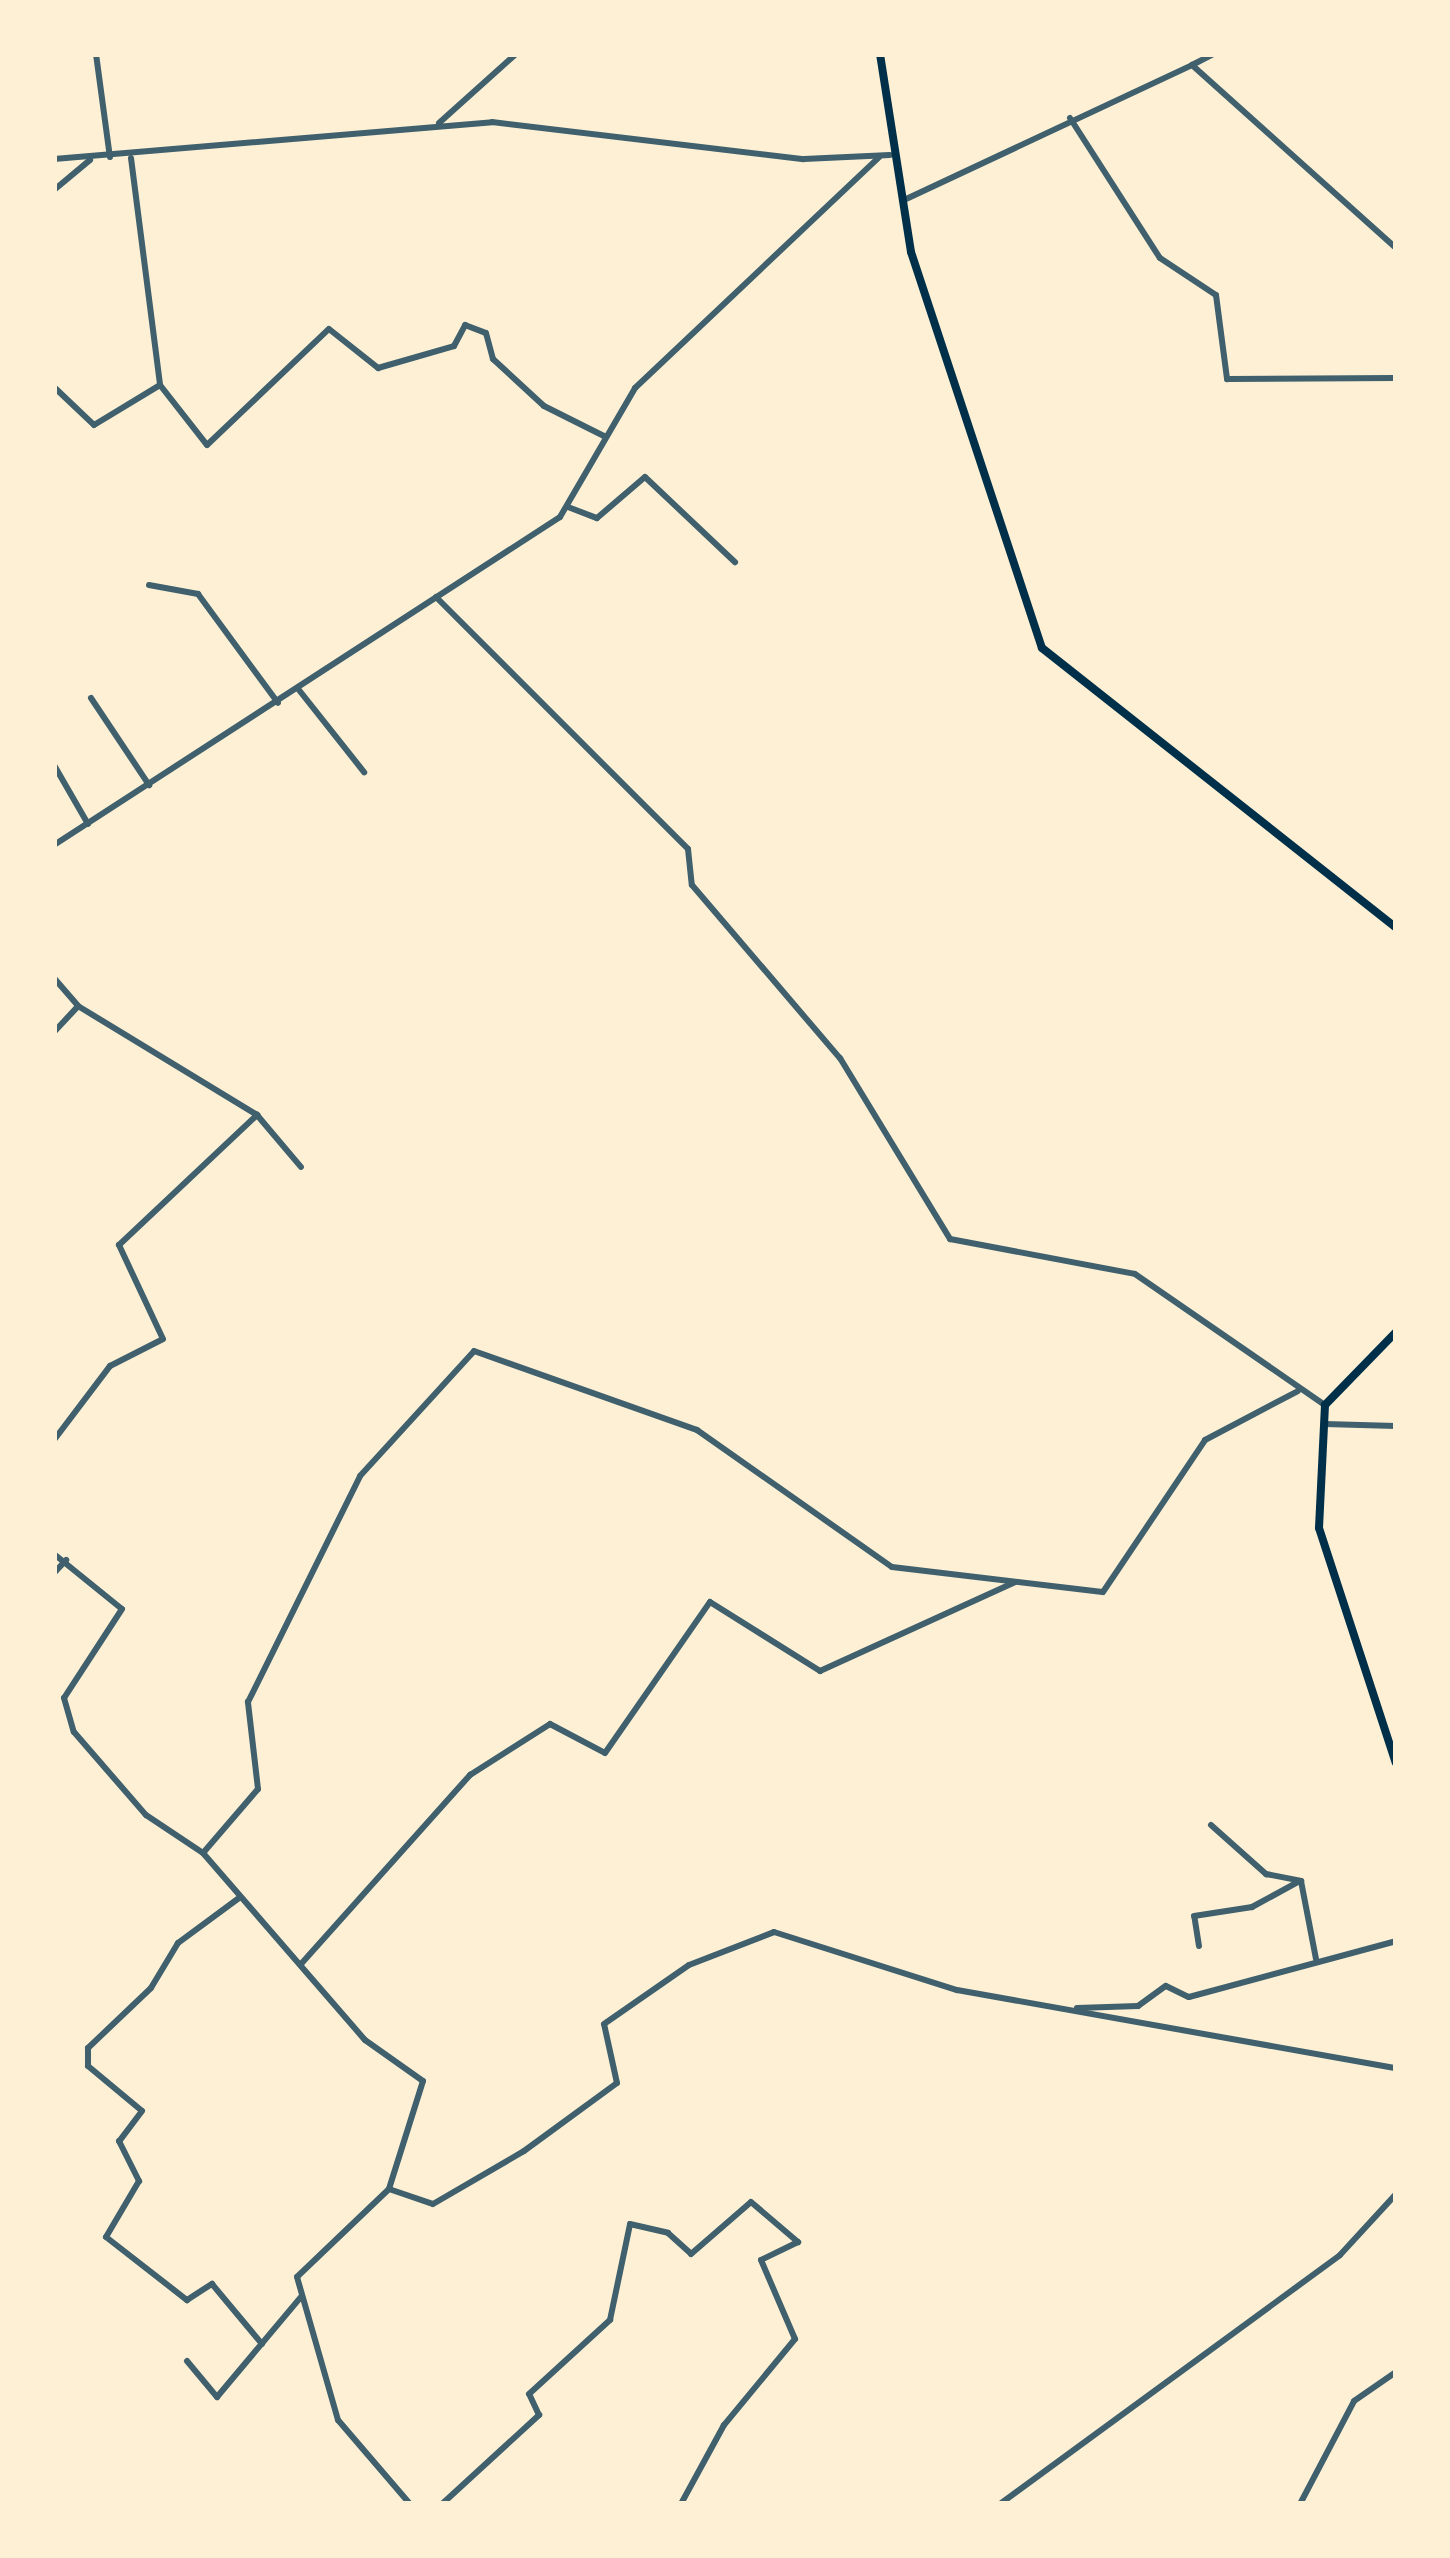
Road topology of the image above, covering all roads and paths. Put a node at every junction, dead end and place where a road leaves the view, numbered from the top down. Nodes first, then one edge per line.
1 (96, 54) edge
2 (516, 54) edge
3 (880, 54) edge
4 (1214, 54) edge
5 (1192, 64) junction
6 (1070, 118) junction
7 (436, 126) junction
8 (890, 155) junction
9 (110, 157) junction
10 (131, 157) junction
11 (879, 157) junction
12 (93, 158) junction
13 (54, 159) edge
14 (54, 190) edge
15 (901, 202) junction
16 (1396, 248) edge
17 (1396, 378) edge
18 (160, 385) junction
19 (54, 387) edge
20 (604, 436) junction
21 (568, 507) junction
22 (735, 562) dead end
23 (149, 585) dead end
24 (436, 597) junction
25 (299, 690) junction
26 (91, 698) dead end
27 (278, 703) junction
28 (54, 765) edge
29 (364, 772) dead end
30 (149, 785) junction
31 (88, 824) junction
32 (54, 845) edge
33 (1396, 928) edge
34 (54, 979) edge
35 (78, 1006) junction
36 (54, 1032) edge
37 (257, 1115) junction
38 (301, 1167) dead end
39 (1396, 1332) edge
40 (1298, 1391) junction
41 (1324, 1405) junction
42 (1321, 1424) junction
43 (1396, 1426) edge
44 (54, 1440) edge
45 (54, 1555) edge
46 (66, 1560) junction
47 (54, 1573) edge
48 (1016, 1581) junction
49 (1396, 1763) edge
50 (1211, 1825) dead end
51 (203, 1852) junction
52 (1301, 1881) junction
53 (239, 1898) junction
54 (1396, 1941) edge
55 (1199, 1946) dead end
56 (1316, 1959) junction
57 (301, 1964) junction
58 (1075, 2010) junction
59 (1396, 2068) edge
60 (388, 2189) junction
61 (1396, 2194) edge
62 (301, 2297) junction
63 (262, 2344) junction
64 (187, 2361) dead end
65 (1396, 2372) edge
66 (410, 2504) edge
67 (442, 2504) edge
68 (681, 2504) edge
69 (1000, 2504) edge
70 (1300, 2504) edge

1 - 9 street
2 - 7 street
3 - 8 main road
4 - 5 street
5 - 6 street
5 - 16 street
6 - 15 street
6 - 17 street
7 - 10 street
7 - 11 street
8 - 11 street
8 - 15 main road
9 - 10 street
9 - 12 street
10 - 18 street
11 - 20 street
12 - 13 street
12 - 14 street
15 - 33 main road
18 - 19 street
18 - 20 street
20 - 21 street
21 - 22 street
21 - 24 street
23 - 27 street
24 - 25 street
24 - 40 street
25 - 27 street
25 - 29 street
26 - 30 street
27 - 30 street
28 - 31 street
30 - 31 street
31 - 32 street
34 - 35 street
35 - 36 street
35 - 37 street
37 - 38 street
37 - 44 street
39 - 41 main road
40 - 41 street
40 - 48 street
41 - 42 main road
42 - 43 street
42 - 49 main road
45 - 46 street
46 - 47 street
46 - 51 street
48 - 51 street
48 - 57 street
50 - 52 street
51 - 53 street
52 - 55 street
52 - 56 street
53 - 57 street
53 - 63 street
54 - 56 street
56 - 58 street
57 - 60 street
58 - 59 street
58 - 60 street
60 - 62 street
61 - 69 street
62 - 63 street
62 - 66 street
63 - 64 street
65 - 70 street
67 - 68 street

